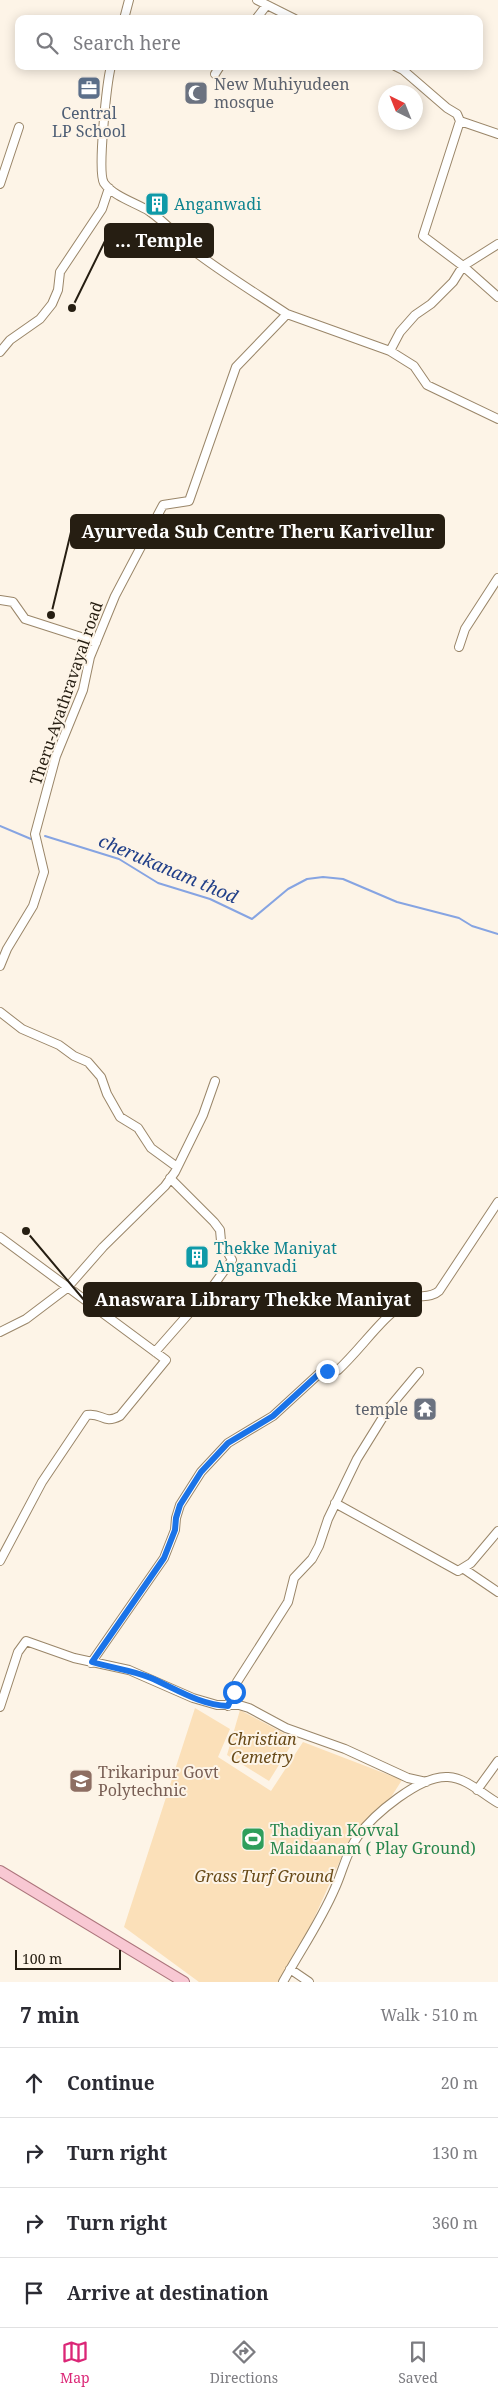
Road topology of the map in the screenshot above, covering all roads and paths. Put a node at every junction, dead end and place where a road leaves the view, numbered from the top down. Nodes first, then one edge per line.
1 (129, 0) edge
2 (258, 0) edge
3 (266, 6) junction
4 (125, 15) edge
5 (259, 15) edge
6 (286, 15) edge
7 (110, 70) edge
8 (218, 70) edge
9 (404, 70) edge
10 (215, 74) dead end
11 (460, 121) junction
12 (19, 127) dead end
13 (498, 134) edge
14 (0, 184) edge
15 (109, 188) junction
16 (498, 244) edge
17 (463, 266) junction
18 (498, 297) edge
19 (287, 314) junction
20 (390, 351) junction
21 (0, 352) edge
22 (498, 419) edge
23 (498, 578) edge
24 (0, 600) edge
25 (96, 644) junction
26 (459, 647) dead end
27 (0, 966) edge
28 (0, 1012) edge
29 (216, 1081) dead end
30 (178, 1166) junction
31 (170, 1178) junction
32 (498, 1202) edge
33 (0, 1237) edge
34 (67, 1288) junction
35 (0, 1332) edge
36 (155, 1352) junction
37 (419, 1372) dead end
38 (335, 1503) junction
39 (498, 1531) edge
40 (0, 1561) edge
41 (464, 1569) junction
42 (498, 1592) edge
43 (92, 1662) junction
44 (228, 1706) junction
45 (0, 1707) edge
46 (498, 1760) edge
47 (426, 1782) junction
48 (477, 1790) junction
49 (498, 1803) edge
50 (0, 1871) edge
51 (290, 1969) junction
52 (184, 1982) edge
53 (283, 1982) edge
54 (309, 1982) edge

1 - 4 street
2 - 3 street
3 - 5 street
3 - 6 street
7 - 15 street
8 - 10 street
9 - 11 street
11 - 13 street
11 - 17 street
12 - 14 street
15 - 19 street
15 - 21 street
16 - 17 street
17 - 18 street
17 - 20 street
19 - 20 street
19 - 25 street, Theru-Ayathravayal road
20 - 22 street
23 - 26 street
24 - 25 street
25 - 27 street, Theru-Ayathravayal road
28 - 30 street
29 - 30 street
30 - 31 street
31 - 34 street
31 - 36 street
32 - 43 street
33 - 34 street
34 - 35 street
34 - 36 street
36 - 40 street
37 - 38 street
38 - 41 street
38 - 44 street
39 - 41 street
41 - 42 street
43 - 44 street
43 - 45 street
44 - 47 street
46 - 48 street
47 - 48 street
47 - 51 street
48 - 49 street
50 - 52 main road
51 - 53 street
51 - 54 street

